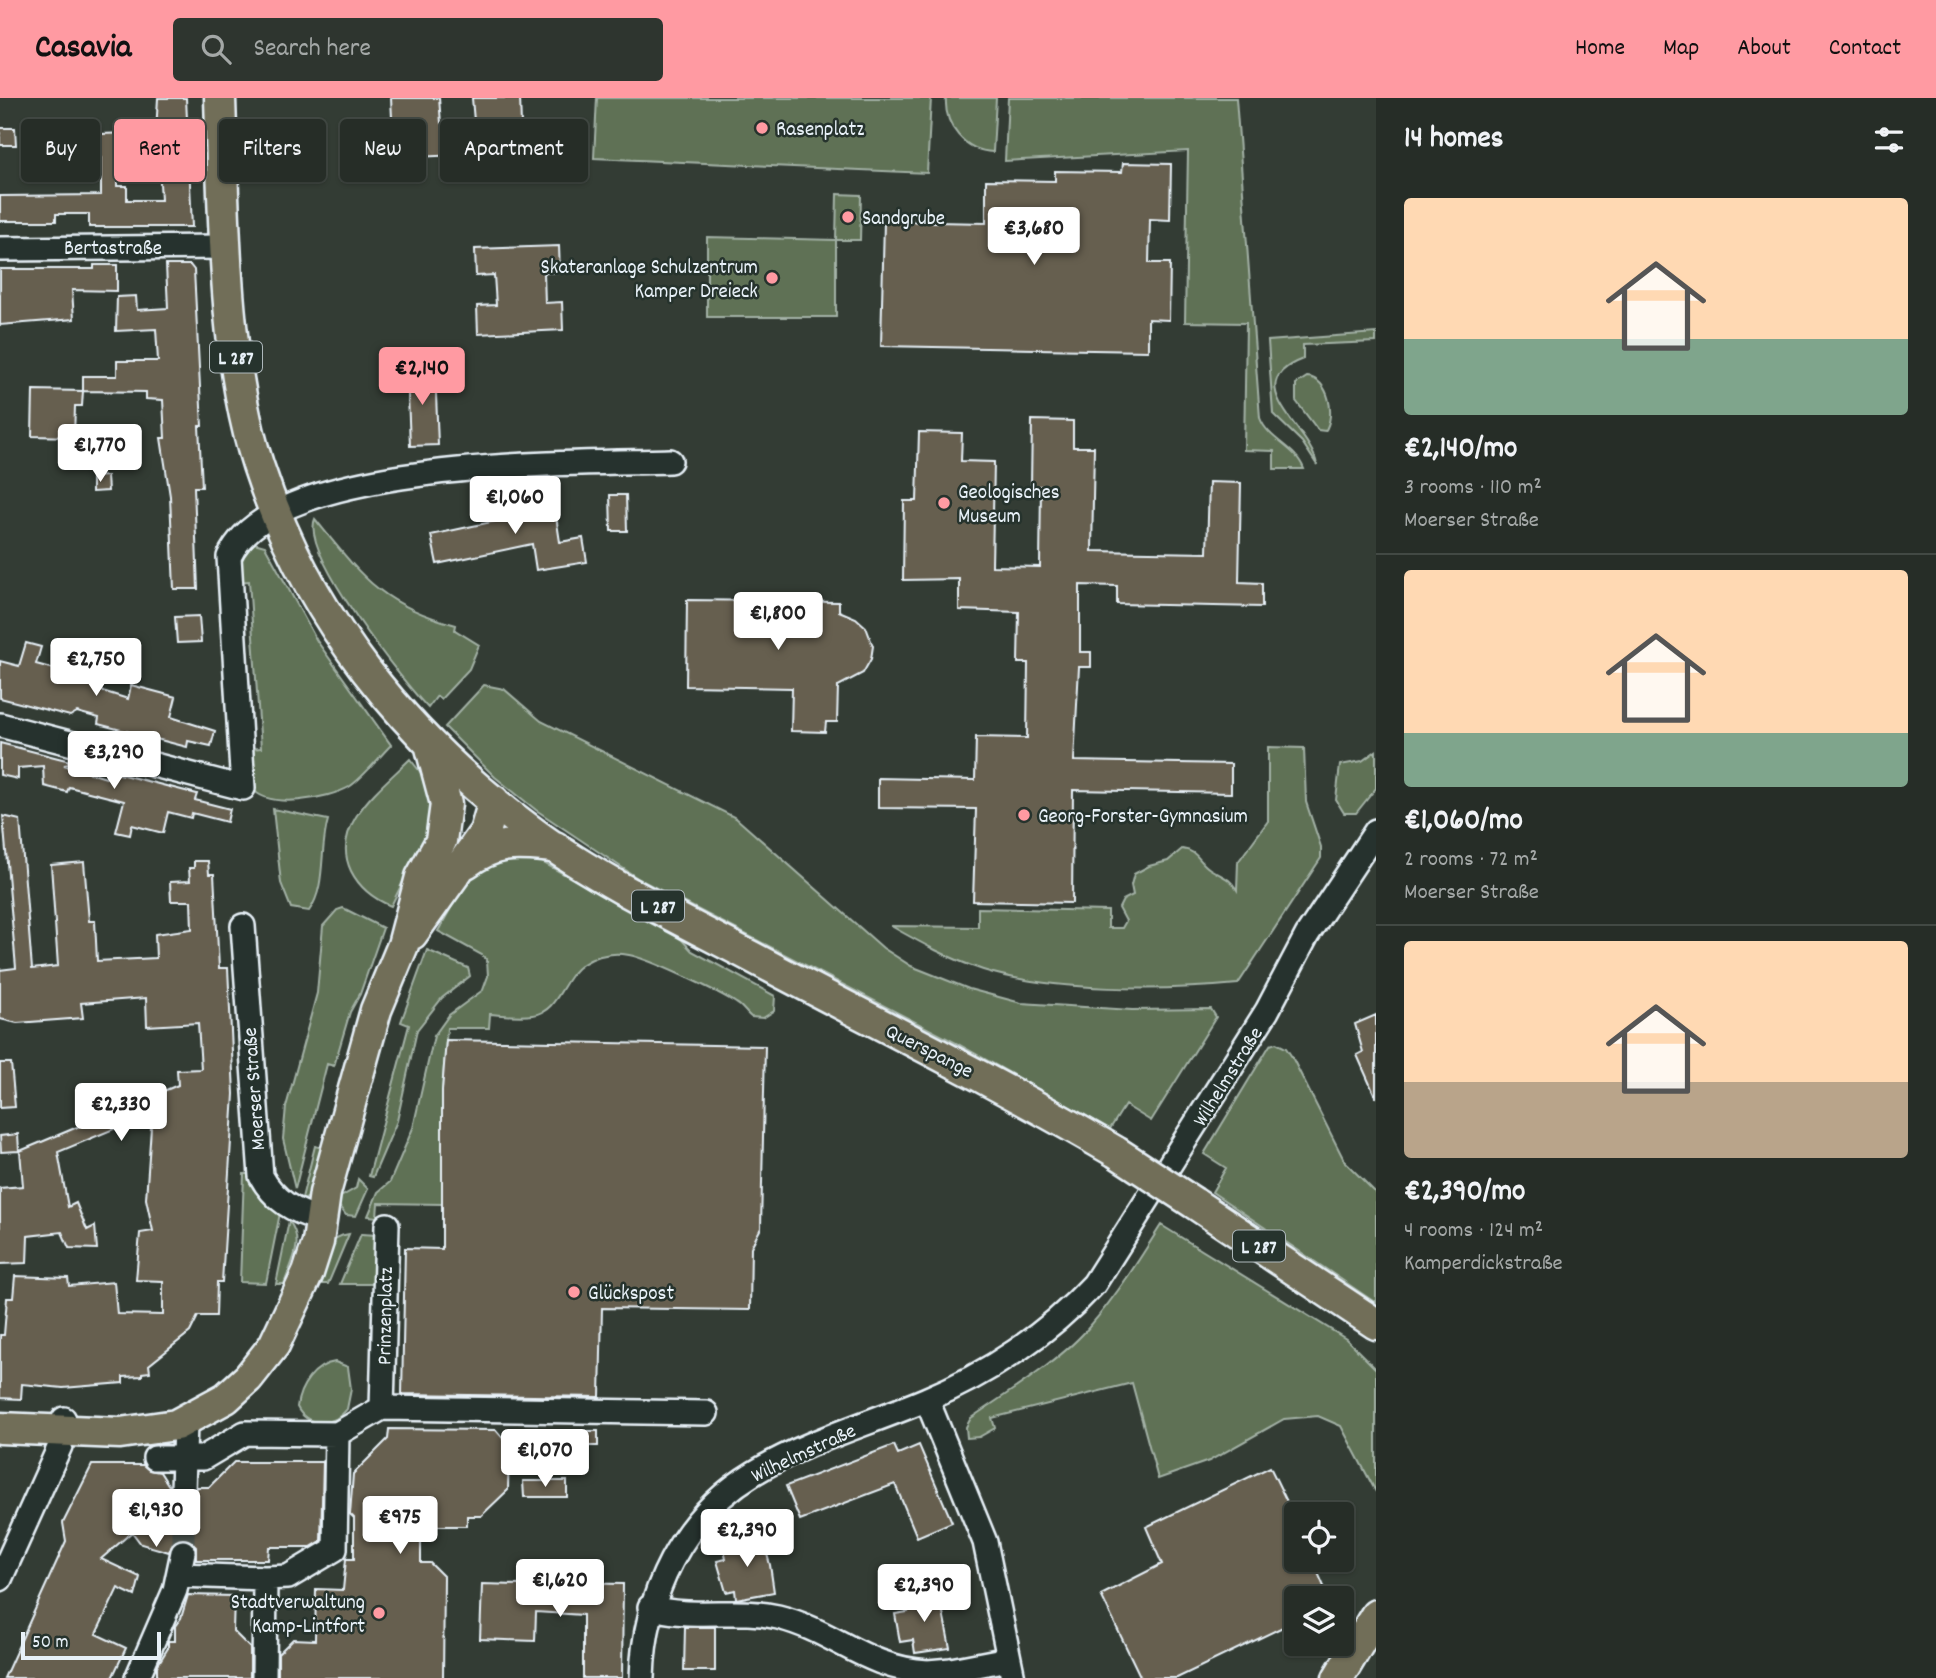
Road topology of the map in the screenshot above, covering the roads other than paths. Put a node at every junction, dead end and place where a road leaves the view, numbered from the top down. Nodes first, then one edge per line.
1 (220, 98) edge
2 (226, 247) junction
3 (0, 249) edge
4 (670, 461) dead end
5 (276, 512) junction
6 (0, 725) edge
7 (430, 744) junction
8 (494, 801) junction
9 (1376, 831) edge
10 (441, 841) junction
11 (555, 847) junction
12 (461, 867) junction
13 (243, 926) dead end
14 (403, 945) junction
15 (320, 1219) junction
16 (387, 1225) dead end
17 (1370, 1323) edge
18 (927, 1400) junction
19 (382, 1408) junction
20 (706, 1413) dead end
21 (188, 1414) junction
22 (0, 1415) edge
23 (64, 1425) junction
24 (0, 1428) edge
25 (337, 1434) junction
26 (155, 1458) dead end
27 (184, 1458) junction
28 (184, 1491) tunnel mouth
29 (265, 1578) junction
30 (0, 1579) edge
31 (650, 1607) junction
32 (1376, 1615) edge
33 (1011, 1668) edge
34 (928, 1675) edge
35 (137, 1678) edge
36 (264, 1678) edge
37 (642, 1678) edge
38 (1338, 1678) edge

1 - 2 main road, L 287
2 - 3 street, Bertastraße
2 - 5 main road, L 287
4 - 5 street
5 - 6 street
5 - 7 main road, L 287
7 - 8 main road, L 287
7 - 10 main road
8 - 10 main road
8 - 11 main road, Querspange / L 287
8 - 12 main road
9 - 18 street, Wilhelmstraße
10 - 14 main road
11 - 12 main road
11 - 17 main road, Querspange / L 287, bridge
12 - 14 main road
13 - 15 street, Moerser Straße
14 - 15 main road
15 - 21 main road
16 - 19 street, Prinzenplatz
18 - 31 street, Wilhelmstraße
18 - 33 street
19 - 20 street
19 - 25 street
21 - 23 main road
21 - 27 street
22 - 23 main road
23 - 24 main road
23 - 30 street
25 - 27 street
25 - 29 street
26 - 27 street
27 - 28 street
29 - 35 street
29 - 36 street
31 - 34 street
31 - 37 street, Wilhelmstraße
32 - 38 main road
33 - 34 street

